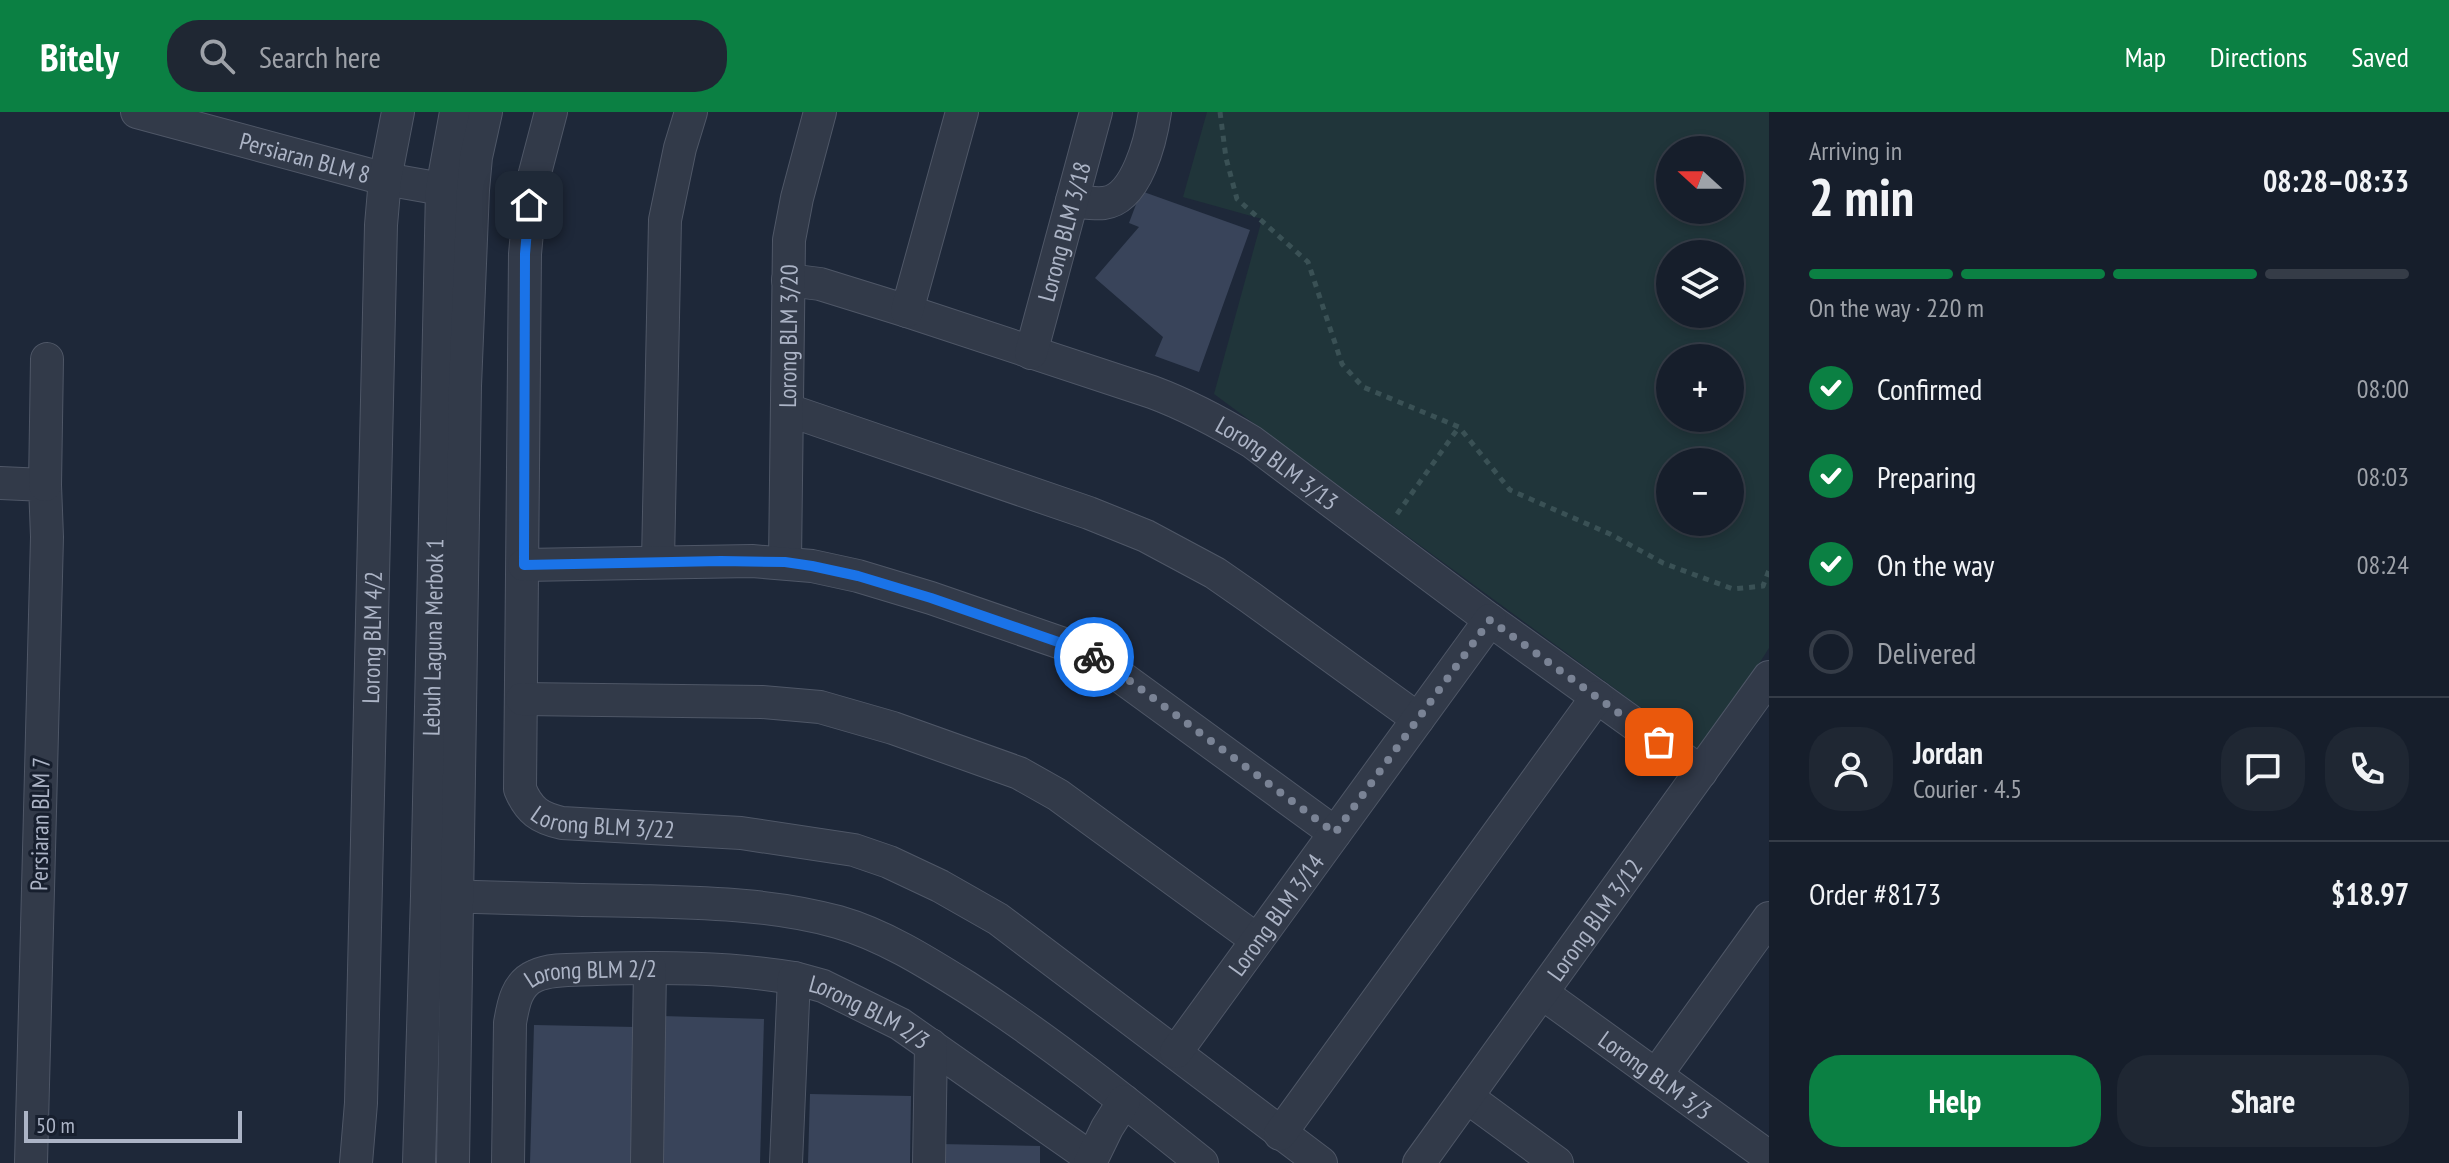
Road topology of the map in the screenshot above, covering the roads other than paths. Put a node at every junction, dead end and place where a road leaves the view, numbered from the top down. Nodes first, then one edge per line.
1 (137, 112) edge
2 (398, 112) edge
3 (456, 112) edge
4 (486, 112) edge
5 (551, 112) edge
6 (691, 112) edge
7 (820, 112) edge
8 (962, 112) edge
9 (1096, 112) edge
10 (1155, 112) edge
11 (385, 179) junction
12 (457, 190) junction
13 (1072, 201) junction
14 (788, 280) junction
15 (907, 311) junction
16 (1031, 353) junction
17 (47, 359) dead end
18 (788, 410) junction
19 (0, 483) edge
20 (45, 485) junction
21 (658, 561) junction
22 (785, 562) junction
23 (524, 565) junction
24 (1490, 620) junction
25 (1769, 677) edge
26 (1597, 697) junction
27 (522, 699) junction
28 (1418, 719) junction
29 (1701, 772) junction
30 (1335, 833) junction
31 (443, 896) junction
32 (1769, 918) edge
33 (1257, 940) junction
34 (650, 968) junction
35 (794, 978) junction
36 (1542, 993) junction
37 (931, 1045) junction
38 (1176, 1052) junction
39 (1656, 1075) junction
40 (1467, 1097) junction
41 (1124, 1101) junction
42 (1280, 1134) junction
43 (1767, 1151) edge
44 (1090, 1161) edge
45 (31, 1163) edge
46 (356, 1163) edge
47 (419, 1163) edge
48 (453, 1163) edge
49 (508, 1163) edge
50 (647, 1163) edge
51 (786, 1163) edge
52 (929, 1163) edge
53 (1202, 1163) edge
54 (1321, 1163) edge
55 (1419, 1163) edge
56 (1557, 1163) edge

1 - 11 street, Persiaran BLM 8
2 - 11 street, Lorong BLM 4/2
3 - 12 street, Lebuh Laguna Merbok 1
4 - 12 street, Lebuh Laguna Merbok 1
5 - 23 street, Lorong BLM 3/22
6 - 21 street
7 - 14 street, Lorong BLM 3/20
8 - 15 street
9 - 13 street, Lorong BLM 3/18
10 - 13 street
11 - 12 street, Persiaran BLM 8
11 - 46 street, Lorong BLM 4/2
12 - 31 street, Lebuh Laguna Merbok 1
13 - 16 street, Lorong BLM 3/18
14 - 15 street, Lorong BLM 3/13
14 - 18 street, Lorong BLM 3/20
15 - 16 street, Lorong BLM 3/13
16 - 24 street, Lorong BLM 3/13
17 - 20 street, Persiaran BLM 7
18 - 22 street, Lorong BLM 3/20
18 - 28 street
19 - 20 street
20 - 45 street, Persiaran BLM 7
21 - 22 street
21 - 23 street
22 - 30 street
23 - 27 street, Lorong BLM 3/22
24 - 26 street, Lorong BLM 3/13
24 - 28 street, Lorong BLM 3/14
25 - 29 street, Lorong BLM 3/12
26 - 29 street, Lorong BLM 3/13
26 - 42 street
27 - 33 street
27 - 38 street, Lorong BLM 3/22
28 - 30 street, Lorong BLM 3/14
29 - 36 street, Lorong BLM 3/12
30 - 33 street, Lorong BLM 3/14
31 - 41 street
31 - 47 street, Lebuh Laguna Merbok 1
31 - 48 street, Lebuh Laguna Merbok 1
32 - 39 street
33 - 38 street, Lorong BLM 3/14
34 - 35 street, Lorong BLM 2/2
34 - 49 street, Lorong BLM 2/2
34 - 50 street
35 - 37 street, Lorong BLM 2/3
35 - 51 street, Lorong BLM 2/3
36 - 39 street, Lorong BLM 3/3
36 - 40 street, Lorong BLM 3/12
37 - 44 street, Lorong BLM 2/3
37 - 52 street
38 - 42 street, Lorong BLM 3/22
39 - 43 street, Lorong BLM 3/3
40 - 55 street, Lorong BLM 3/12
40 - 56 street
41 - 44 street
41 - 53 street
42 - 54 street, Lorong BLM 3/22

